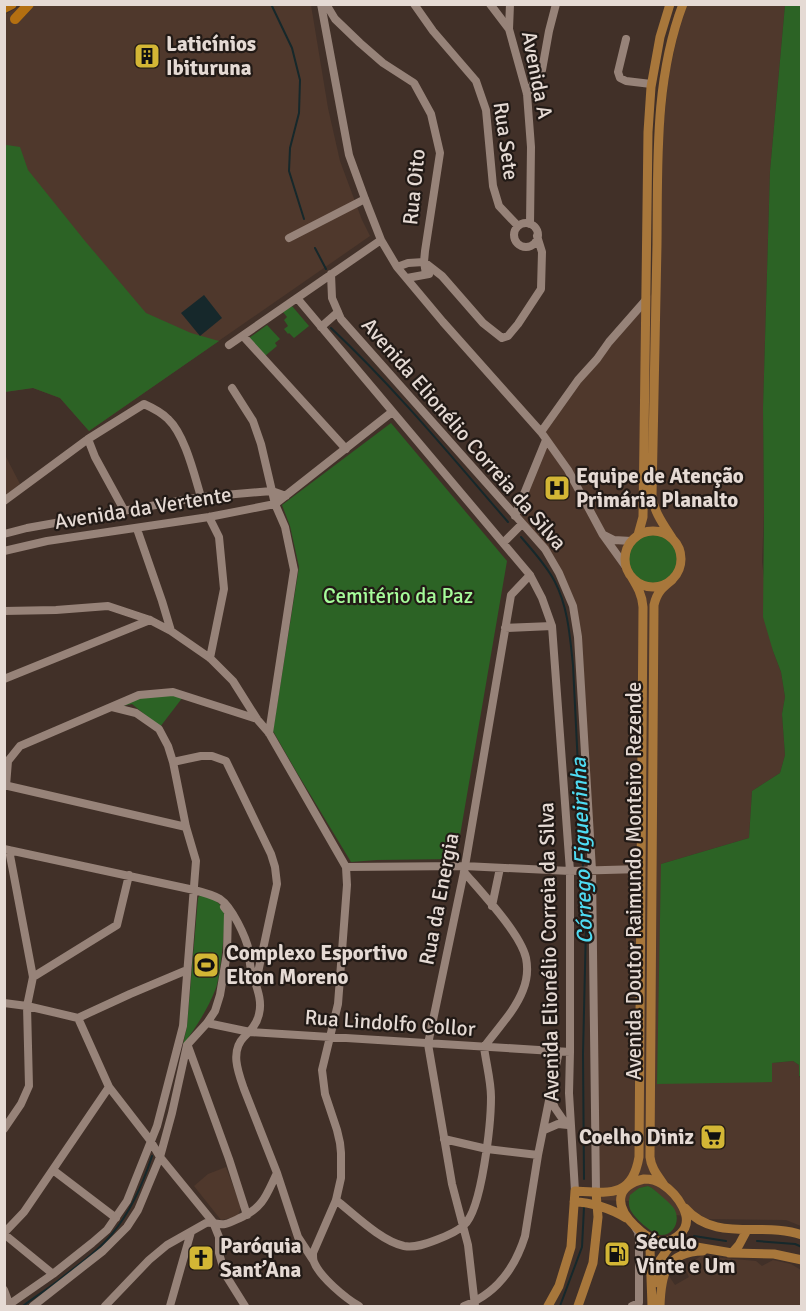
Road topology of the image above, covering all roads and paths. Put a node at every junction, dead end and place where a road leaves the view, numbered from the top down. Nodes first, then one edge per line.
1 (12, 4) edge
2 (29, 4) edge
3 (321, 4) edge
4 (326, 4) edge
5 (414, 4) edge
6 (490, 4) edge
7 (510, 4) edge
8 (556, 4) edge
9 (670, 4) edge
10 (683, 4) edge
11 (4, 8) edge
12 (10, 20) dead end
13 (509, 29) junction
14 (626, 39) dead end
15 (651, 84) junction
16 (527, 94) junction
17 (365, 199) junction
18 (530, 224) junction
19 (518, 226) junction
20 (537, 236) junction
21 (289, 238) dead end
22 (381, 240) junction
23 (424, 262) junction
24 (397, 267) junction
25 (331, 274) junction
26 (426, 274) junction
27 (442, 276) junction
28 (407, 278) junction
29 (297, 298) junction
30 (645, 301) junction
31 (338, 312) junction
32 (321, 327) junction
33 (243, 336) junction
34 (229, 345) dead end
35 (232, 388) dead end
36 (392, 412) junction
37 (541, 432) junction
38 (88, 439) junction
39 (546, 440) junction
40 (346, 448) junction
41 (272, 490) junction
42 (286, 496) junction
43 (201, 497) junction
44 (4, 501) edge
45 (275, 504) junction
46 (123, 510) junction
47 (515, 516) junction
48 (209, 517) junction
49 (522, 524) junction
50 (136, 529) junction
51 (4, 534) edge
52 (603, 535) junction
53 (635, 538) junction
54 (672, 538) junction
55 (503, 543) junction
56 (4, 551) edge
57 (629, 571) junction
58 (530, 575) junction
59 (672, 580) junction
60 (4, 611) edge
61 (150, 620) junction
62 (552, 626) junction
63 (505, 627) junction
64 (171, 631) junction
65 (210, 658) junction
66 (4, 679) edge
67 (112, 707) junction
68 (257, 719) junction
69 (269, 733) junction
70 (173, 762) junction
71 (5, 785) edge
72 (186, 827) junction
73 (7, 850) edge
74 (346, 867) junction
75 (500, 868) junction
76 (464, 869) junction
77 (642, 869) junction
78 (592, 870) junction
79 (570, 871) junction
80 (129, 875) junction
81 (194, 890) junction
82 (220, 899) junction
83 (492, 906) junction
84 (187, 970) junction
85 (33, 977) junction
86 (256, 985) junction
87 (4, 1003) edge
88 (27, 1006) junction
89 (78, 1018) junction
90 (207, 1023) junction
91 (250, 1032) junction
92 (331, 1036) junction
93 (428, 1044) junction
94 (187, 1045) junction
95 (484, 1047) junction
96 (559, 1051) junction
97 (570, 1052) junction
98 (109, 1087) junction
99 (551, 1092) junction
100 (569, 1093) junction
101 (569, 1126) junction
102 (4, 1129) edge
103 (544, 1130) junction
104 (444, 1139) junction
105 (150, 1140) junction
106 (487, 1149) junction
107 (538, 1155) junction
108 (160, 1157) junction
109 (52, 1170) junction
110 (276, 1173) junction
111 (628, 1185) junction
112 (664, 1185) junction
113 (575, 1191) junction
114 (596, 1192) junction
115 (336, 1200) junction
116 (574, 1202) junction
117 (598, 1206) junction
118 (685, 1208) junction
119 (247, 1215) junction
120 (116, 1218) junction
121 (213, 1222) junction
122 (632, 1223) junction
123 (464, 1226) junction
124 (747, 1230) junction
125 (190, 1232) junction
126 (4, 1233) edge
127 (801, 1235) edge
128 (646, 1236) junction
129 (669, 1240) junction
130 (639, 1250) junction
131 (732, 1253) junction
132 (801, 1260) edge
133 (314, 1261) junction
134 (54, 1274) junction
135 (4, 1290) edge
136 (474, 1305) edge
137 (635, 1305) edge
138 (9, 1306) edge
139 (33, 1306) edge
140 (105, 1306) edge
141 (170, 1306) edge
142 (245, 1306) edge
143 (359, 1306) edge
144 (464, 1306) edge
145 (548, 1306) edge
146 (578, 1306) edge
147 (652, 1306) edge
148 (659, 1306) edge

1 - 11 highway
2 - 12 highway
3 - 17 street
4 - 23 street, Rua Oito
5 - 19 street, Rua Sete
6 - 13 street
7 - 13 street, Avenida A
8 - 16 street
9 - 15 main road
10 - 54 main road, Avenida Doutor Raimundo Monteiro Rezende
13 - 16 street, Avenida A
14 - 15 street
15 - 30 main road
16 - 18 street, Avenida A
17 - 21 street
17 - 22 street
18 - 19 street
18 - 20 street
19 - 20 street
20 - 27 street
22 - 24 street
22 - 25 street
23 - 24 street
23 - 26 street, Rua Oito
23 - 27 street
24 - 28 street
25 - 29 street
25 - 31 street, Avenida Elionélio Correia da Silva
26 - 27 street
26 - 28 street
28 - 37 street
29 - 32 street, Avenida Elionélio Correia da Silva
29 - 33 street
30 - 37 street
30 - 53 main road
31 - 32 street
31 - 47 street, Avenida Elionélio Correia da Silva
32 - 36 street, Avenida Elionélio Correia da Silva
33 - 34 street
33 - 40 street
35 - 41 street
36 - 40 street, Avenida da Vertente
36 - 55 street, Avenida Elionélio Correia da Silva
37 - 39 street
38 - 43 street
38 - 44 street
38 - 46 street
39 - 47 street
39 - 52 street
40 - 42 street, Avenida da Vertente
41 - 42 street, Avenida da Vertente
41 - 43 street, Avenida da Vertente
41 - 45 street
42 - 45 street, Avenida da Vertente
43 - 46 street, Avenida da Vertente
45 - 48 street, Avenida da Vertente
45 - 69 street
46 - 51 street, Avenida da Vertente
47 - 49 street, Avenida Elionélio Correia da Silva
48 - 50 street, Avenida da Vertente
48 - 65 street
49 - 55 street
49 - 78 street, Avenida Elionélio Correia da Silva
50 - 56 street, Avenida da Vertente
50 - 64 street
52 - 53 street
52 - 57 street
53 - 54 main road
53 - 57 main road
54 - 59 main road, Avenida Doutor Raimundo Monteiro Rezende
55 - 58 street, Avenida Elionélio Correia da Silva
57 - 59 main road
57 - 77 main road, Avenida Doutor Raimundo Monteiro Rezende
58 - 62 street, Avenida Elionélio Correia da Silva
58 - 63 street, Rua da Energia
59 - 112 main road, Avenida Doutor Raimundo Monteiro Rezende
60 - 61 street
61 - 64 street
61 - 66 street
62 - 63 street
62 - 79 street, Avenida Elionélio Correia da Silva
63 - 76 street, Rua da Energia
64 - 65 street
65 - 68 street
67 - 68 street
67 - 70 street
67 - 71 street
68 - 69 street
69 - 74 street
70 - 72 street
70 - 86 street
71 - 72 street
72 - 81 street
73 - 80 street
73 - 85 street
74 - 76 street
74 - 92 street
75 - 76 street
75 - 79 street
75 - 83 street
76 - 83 street
76 - 93 street, Rua da Energia
77 - 78 street
77 - 111 main road, Avenida Doutor Raimundo Monteiro Rezende
78 - 79 street
78 - 114 street, Avenida Elionélio Correia da Silva
79 - 97 street, Avenida Elionélio Correia da Silva
80 - 81 street
80 - 85 street
81 - 82 street
81 - 84 street
82 - 86 street
82 - 90 street
83 - 95 street
84 - 89 street
84 - 105 street
85 - 88 street
86 - 91 street
87 - 88 street
88 - 89 street
88 - 102 street
89 - 98 street
90 - 91 street, Rua Lindolfo Collor
90 - 94 street
91 - 92 street, Rua Lindolfo Collor
91 - 110 street
92 - 93 street, Rua Lindolfo Collor
92 - 115 street
93 - 95 street, Rua Lindolfo Collor
93 - 104 street, Rua da Energia
94 - 108 street
94 - 119 street
95 - 96 street, Rua Lindolfo Collor
95 - 106 street
96 - 97 street, Rua Lindolfo Collor
96 - 99 street
97 - 100 street, Avenida Elionélio Correia da Silva
98 - 105 street
98 - 109 street
99 - 100 street
99 - 101 street
99 - 103 street
100 - 101 street, Avenida Elionélio Correia da Silva
101 - 103 street
101 - 113 street, Avenida Elionélio Correia da Silva
103 - 107 street
104 - 106 street
104 - 123 street, Rua da Energia
105 - 108 street
105 - 120 street
106 - 107 street
106 - 123 street
107 - 136 street
108 - 121 street
108 - 139 street
109 - 120 street
109 - 126 street
110 - 119 street
110 - 133 street
111 - 112 main road
111 - 114 main road
111 - 122 main road
112 - 118 main road
113 - 114 main road
113 - 116 main road
114 - 117 main road
115 - 123 street
115 - 133 street
116 - 117 main road
116 - 145 main road
117 - 122 main road
117 - 146 main road
118 - 124 main road
118 - 129 main road
119 - 121 street
120 - 134 street
121 - 125 street
121 - 142 street
122 - 128 main road
122 - 130 street
123 - 136 street, Rua da Energia
124 - 127 main road
124 - 131 main road
125 - 140 street
125 - 141 street
126 - 134 street
128 - 129 main road
128 - 130 street
128 - 147 main road
129 - 131 main road
129 - 148 main road
130 - 137 street
131 - 132 main road
131 - 148 main road
133 - 143 street
134 - 138 street
135 - 138 street
136 - 144 street

